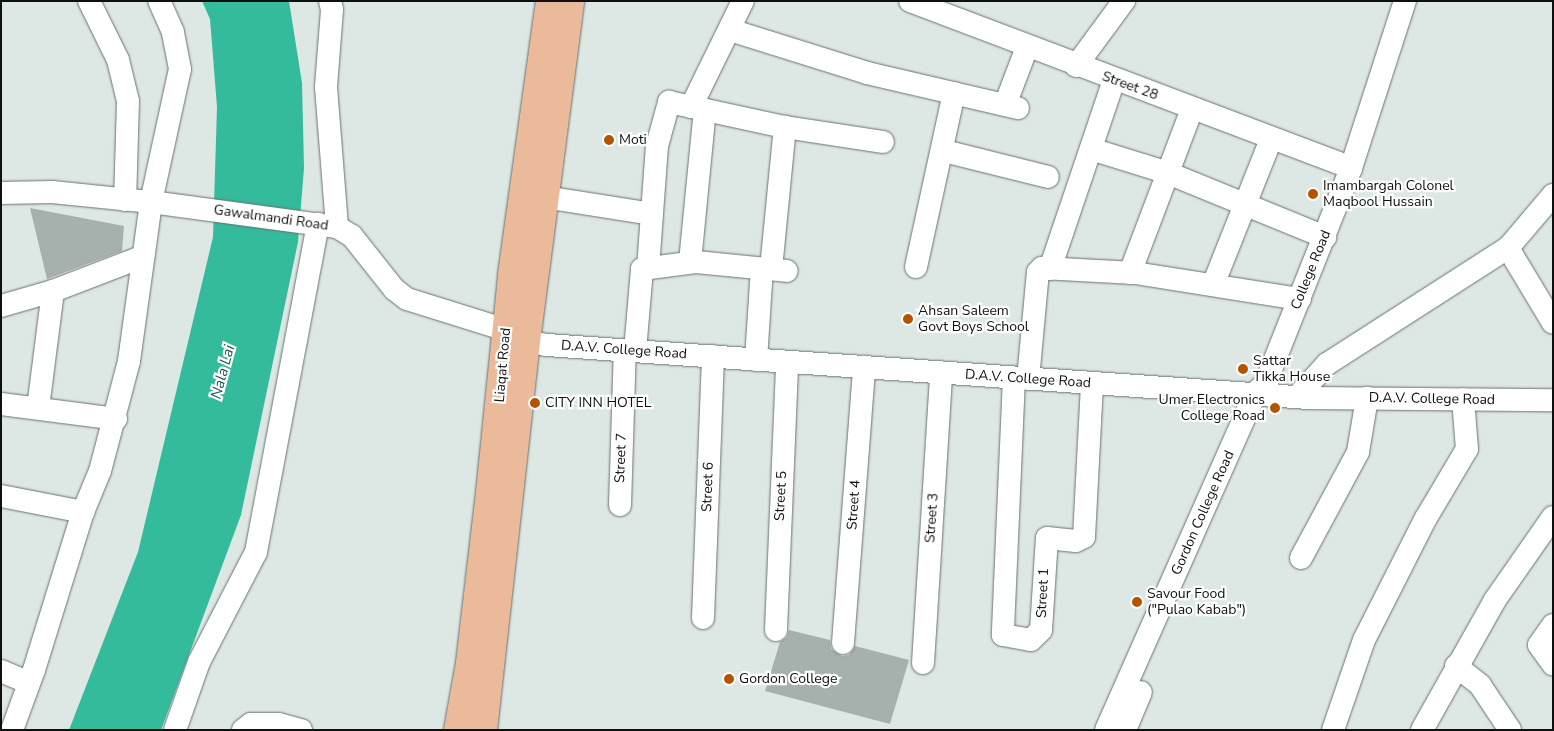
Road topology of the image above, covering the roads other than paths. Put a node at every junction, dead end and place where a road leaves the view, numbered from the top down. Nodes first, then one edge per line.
1 (89, 1) edge
2 (159, 1) edge
3 (330, 1) edge
4 (550, 1) edge
5 (570, 1) edge
6 (743, 1) edge
7 (910, 1) edge
8 (1124, 1) edge
9 (1407, 4) edge
10 (730, 30) junction
11 (1027, 47) junction
12 (1076, 66) junction
13 (1114, 80) junction
14 (954, 93) junction
15 (698, 109) junction
16 (1192, 109) junction
17 (785, 128) junction
18 (1271, 139) junction
19 (883, 142) dead end
20 (1091, 149) junction
21 (944, 151) junction
22 (1351, 168) junction
23 (1168, 173) junction
24 (1048, 177) dead end
25 (1, 193) edge
26 (1553, 195) edge
27 (545, 197) junction
28 (125, 200) junction
29 (160, 203) junction
30 (1245, 204) junction
31 (652, 214) junction
32 (328, 225) junction
33 (1325, 237) junction
34 (1508, 248) junction
35 (144, 256) junction
36 (690, 262) junction
37 (916, 267) dead end
38 (648, 268) junction
39 (1050, 269) junction
40 (773, 270) junction
41 (1130, 273) junction
42 (1213, 285) junction
43 (52, 291) junction
44 (1300, 299) junction
45 (1, 306) edge
46 (1553, 323) edge
47 (516, 335) junction
48 (630, 351) junction
49 (714, 356) junction
50 (756, 360) junction
51 (787, 362) junction
52 (864, 367) junction
53 (941, 373) junction
54 (1021, 379) junction
55 (1092, 383) junction
56 (1264, 390) junction
57 (1297, 397) junction
58 (1367, 398) junction
59 (1463, 399) junction
60 (1553, 400) edge
61 (1, 404) edge
62 (38, 408) junction
63 (116, 419) junction
64 (1, 496) edge
65 (620, 505) dead end
66 (83, 512) junction
67 (1553, 517) edge
68 (1301, 558) dead end
69 (704, 618) dead end
70 (1553, 625) edge
71 (776, 630) dead end
72 (843, 643) dead end
73 (923, 663) dead end
74 (1553, 664) edge
75 (1456, 666) junction
76 (1, 671) edge
77 (29, 683) junction
78 (12, 730) edge
79 (175, 730) edge
80 (243, 730) edge
81 (301, 730) edge
82 (458, 730) edge
83 (483, 730) edge
84 (1106, 730) edge
85 (1125, 730) edge
86 (1333, 730) edge
87 (1422, 730) edge
88 (1510, 730) edge

1 - 28 street
2 - 29 street
3 - 32 street
4 - 47 main road, Liaqat Road
5 - 27 main road, Liaqat Road
6 - 10 street
7 - 11 street, Street 28
8 - 12 street
9 - 22 street, College Road
10 - 14 street
10 - 15 street
11 - 12 street, Street 28
11 - 14 street
12 - 13 street, Street 28
13 - 16 street, Street 28
13 - 20 street
14 - 21 street
15 - 17 street
15 - 31 street
15 - 36 street
16 - 18 street, Street 28
16 - 23 street
17 - 19 street
17 - 40 street
18 - 22 street, Street 28
18 - 30 street
20 - 23 street
20 - 39 street
21 - 24 street
21 - 37 street
22 - 33 street, College Road
23 - 30 street
23 - 41 street
25 - 28 street, Gawalmandi Road
26 - 34 street
27 - 31 street
27 - 47 main road, Liaqat Road
28 - 29 street, Gawalmandi Road
29 - 32 street, Gawalmandi Road
29 - 35 street
30 - 33 street
30 - 42 street
31 - 38 street
32 - 47 street, Gawalmandi Road
32 - 79 street
33 - 44 street, College Road
34 - 46 street
34 - 57 street
35 - 43 street
35 - 63 street
36 - 38 street
36 - 40 street
38 - 48 street, Street 7
39 - 41 street
39 - 54 street
40 - 50 street
41 - 42 street
42 - 44 street
43 - 45 street
43 - 62 street
44 - 56 street, College Road
47 - 48 street, D.A.V. College Road
47 - 82 main road, Liaqat Road
47 - 83 main road, Liaqat Road
48 - 49 street, D.A.V. College Road
48 - 65 street, Street 7
49 - 50 street, D.A.V. College Road
49 - 69 street, Street 6
50 - 51 street, D.A.V. College Road
51 - 52 street, D.A.V. College Road
51 - 71 street, Street 5
52 - 53 street, D.A.V. College Road
52 - 72 street, Street 4
53 - 54 street, D.A.V. College Road
53 - 73 street, Street 3
54 - 55 street, D.A.V. College Road
54 - 55 street, Street 1
55 - 56 street, D.A.V. College Road
56 - 57 street, D.A.V. College Road
56 - 84 street, Gordon College Road
56 - 85 street, Gordon College Road
57 - 58 street, D.A.V. College Road
58 - 59 street, D.A.V. College Road
58 - 68 street
59 - 60 street, D.A.V. College Road
59 - 86 street
61 - 62 street
62 - 63 street
63 - 66 street
64 - 66 street
66 - 77 street
67 - 75 street
70 - 74 street
75 - 87 street
75 - 88 street
76 - 77 street
77 - 78 street
80 - 81 street

